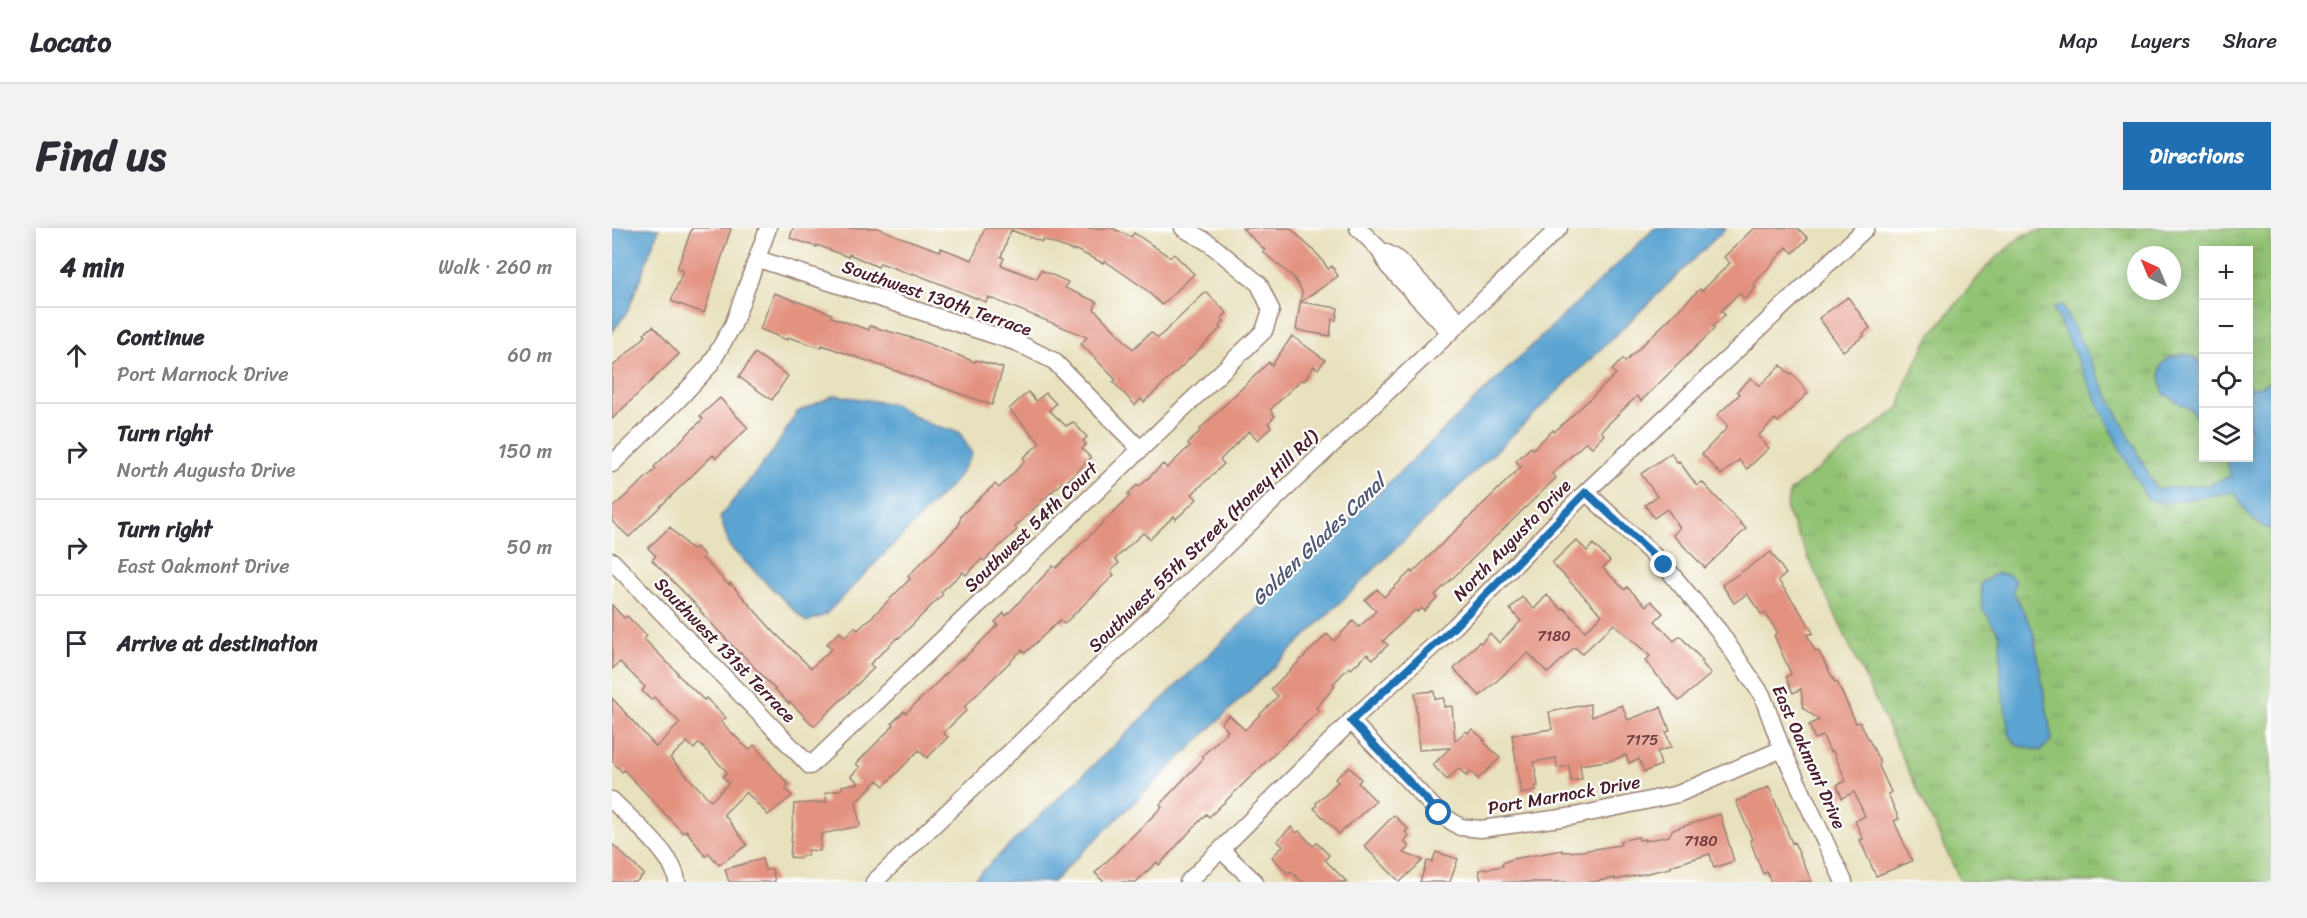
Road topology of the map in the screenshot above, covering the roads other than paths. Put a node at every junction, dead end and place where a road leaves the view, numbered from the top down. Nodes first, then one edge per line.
1 (768, 228) edge
2 (1183, 228) edge
3 (1358, 228) edge
4 (1559, 228) edge
5 (1866, 228) edge
6 (758, 259) junction
7 (1455, 327) junction
8 (1140, 449) junction
9 (612, 464) edge
10 (1586, 492) junction
11 (612, 561) edge
12 (1351, 721) junction
13 (1782, 749) junction
14 (810, 766) joint
15 (612, 800) edge
16 (1221, 850) junction
17 (677, 881) edge
18 (874, 882) edge
19 (1188, 882) edge
20 (1255, 882) edge
21 (1844, 882) edge

1 - 6 street
2 - 8 street, Southwest 54th Court
3 - 7 street
4 - 7 street, Southwest 55th Street (Honey Hill Rd)
5 - 10 street, North Augusta Drive
6 - 8 street, Southwest 130th Terrace
6 - 9 street
7 - 18 street, Southwest 55th Street (Honey Hill Rd)
8 - 14 street, Southwest 54th Court
10 - 12 street, North Augusta Drive
10 - 13 street, East Oakmont Drive
11 - 14 street, Southwest 131st Terrace
12 - 13 street, Port Marnock Drive
12 - 16 street, North Augusta Drive
13 - 21 street, East Oakmont Drive
15 - 17 street
16 - 19 street, North Augusta Drive
16 - 20 street

